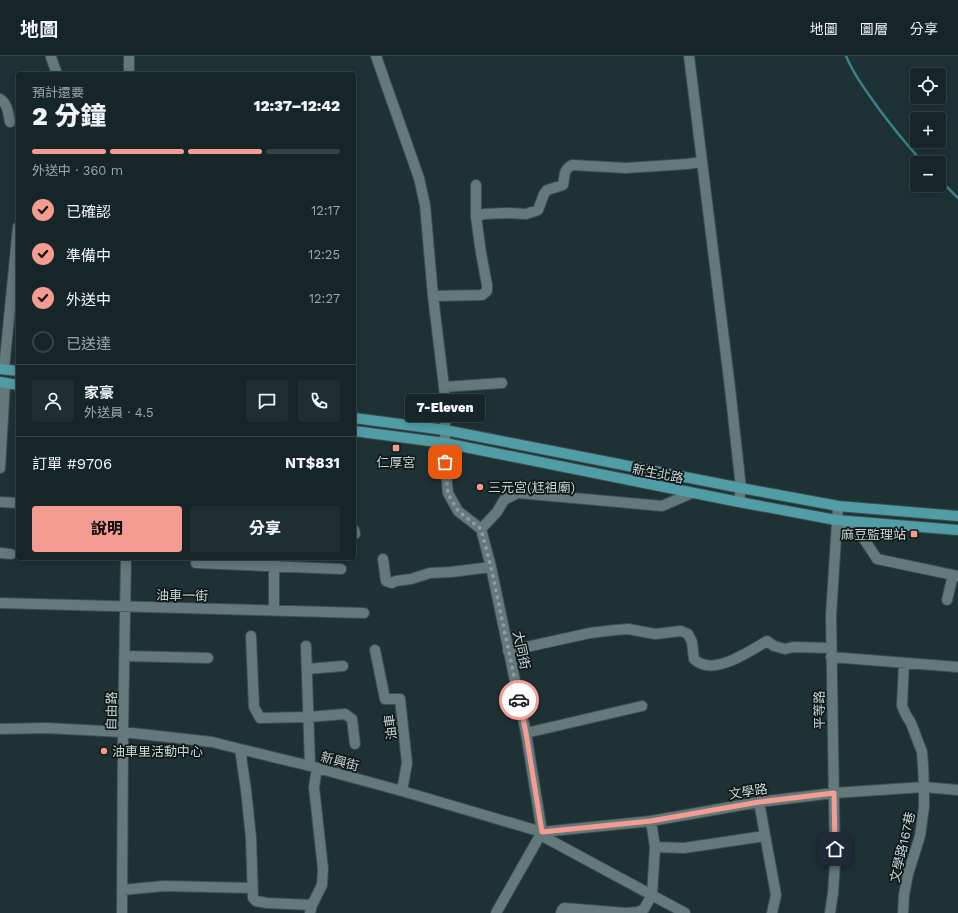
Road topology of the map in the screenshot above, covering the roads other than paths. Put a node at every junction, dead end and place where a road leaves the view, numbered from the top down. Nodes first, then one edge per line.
1 (129, 56) edge
2 (376, 56) edge
3 (688, 56) edge
4 (51, 57) dead end
5 (57, 72) edge
6 (129, 72) edge
7 (0, 99) edge
8 (10, 122) dead end
9 (701, 162) junction
10 (476, 185) dead end
11 (476, 217) junction
12 (16, 245) edge
13 (433, 296) junction
14 (2, 369) edge
15 (16, 371) edge
16 (3, 383) edge
17 (502, 383) dead end
18 (16, 385) edge
19 (444, 387) junction
20 (356, 418) edge
21 (445, 430) junction
22 (356, 431) edge
23 (445, 443) junction
24 (0, 468) edge
25 (741, 488) junction
26 (692, 493) junction
27 (0, 502) edge
28 (739, 502) junction
29 (16, 503) edge
30 (838, 506) junction
31 (958, 516) edge
32 (836, 520) junction
33 (481, 529) junction
34 (958, 530) edge
35 (0, 553) edge
36 (11, 554) dead end
37 (383, 559) dead end
38 (126, 560) edge
39 (274, 562) edge
40 (196, 563) dead end
41 (491, 567) junction
42 (341, 569) dead end
43 (956, 576) edge
44 (947, 600) dead end
45 (0, 603) edge
46 (125, 607) junction
47 (274, 610) junction
48 (364, 613) dead end
49 (251, 636) dead end
50 (306, 646) dead end
51 (376, 650) dead end
52 (508, 651) junction
53 (831, 652) junction
54 (125, 656) junction
55 (208, 658) dead end
56 (904, 663) junction
57 (342, 666) dead end
58 (958, 667) edge
59 (307, 669) junction
60 (642, 706) dead end
61 (308, 717) junction
62 (0, 729) edge
63 (123, 732) junction
64 (526, 733) junction
65 (355, 744) dead end
66 (240, 749) junction
67 (313, 767) junction
68 (924, 787) junction
69 (958, 790) edge
70 (402, 791) junction
71 (834, 793) junction
72 (759, 802) junction
73 (651, 821) junction
74 (542, 832) junction
75 (765, 836) junction
76 (655, 847) junction
77 (252, 888) junction
78 (122, 890) junction
79 (652, 895) junction
80 (311, 909) edge
81 (122, 913) edge
82 (496, 913) edge
83 (561, 913) edge
84 (685, 913) edge
85 (772, 913) edge
86 (830, 913) edge
87 (903, 913) edge

1 - 6 street
2 - 13 street
3 - 9 street
4 - 5 street
7 - 8 street
9 - 11 street
9 - 25 street
10 - 11 street
11 - 13 street
12 - 14 street
13 - 19 street
14 - 15 main road
16 - 18 main road
16 - 24 street
17 - 19 street
19 - 21 street
20 - 21 main road, 新生北路
21 - 23 street
21 - 25 main road, 新生北路
22 - 23 main road, 新生北路
23 - 26 main road, 新生北路
23 - 33 street
25 - 28 street
25 - 30 main road, 新生北路
26 - 28 main road, 新生北路
26 - 33 street
27 - 29 street
28 - 32 main road, 新生北路
30 - 31 main road, 新生北路
30 - 32 street, 平等路
32 - 34 main road, 新生北路
32 - 43 street
32 - 53 street, 平等路
33 - 41 street, 大同街
35 - 36 street
37 - 41 street
38 - 46 street, 自由路
39 - 40 street
39 - 42 street
39 - 47 street
41 - 52 street, 大同街
43 - 44 street
45 - 46 street, 油車一街
46 - 47 street, 油車一街
46 - 54 street, 自由路
47 - 48 street, 油車一街
49 - 61 street
50 - 59 street
51 - 70 street, 油車
52 - 53 street
52 - 64 street, 大同街
53 - 56 street
53 - 71 street, 平等路
54 - 55 street
54 - 63 street, 自由路
56 - 58 street
56 - 68 street, 文學路167巷
57 - 59 street
59 - 61 street
60 - 64 street
61 - 65 street
61 - 67 street
62 - 63 street, 新興街
63 - 66 street, 新興街
63 - 78 street, 自由路
64 - 74 street, 大同街
66 - 67 street, 新興街
66 - 77 street
67 - 70 street, 新興街
67 - 80 street
68 - 69 street, 文學路
68 - 71 street, 文學路
68 - 87 street, 文學路167巷
70 - 74 street, 新興街
71 - 72 street, 文學路
71 - 86 street, 平等路
72 - 73 street, 文學路
72 - 75 street
73 - 74 street, 文學路
73 - 76 street
74 - 79 street, 新興街
74 - 82 street
75 - 76 street
75 - 85 street
76 - 79 street
77 - 78 street
77 - 80 street
78 - 81 street, 自由路
79 - 83 street
79 - 84 street, 新興街

